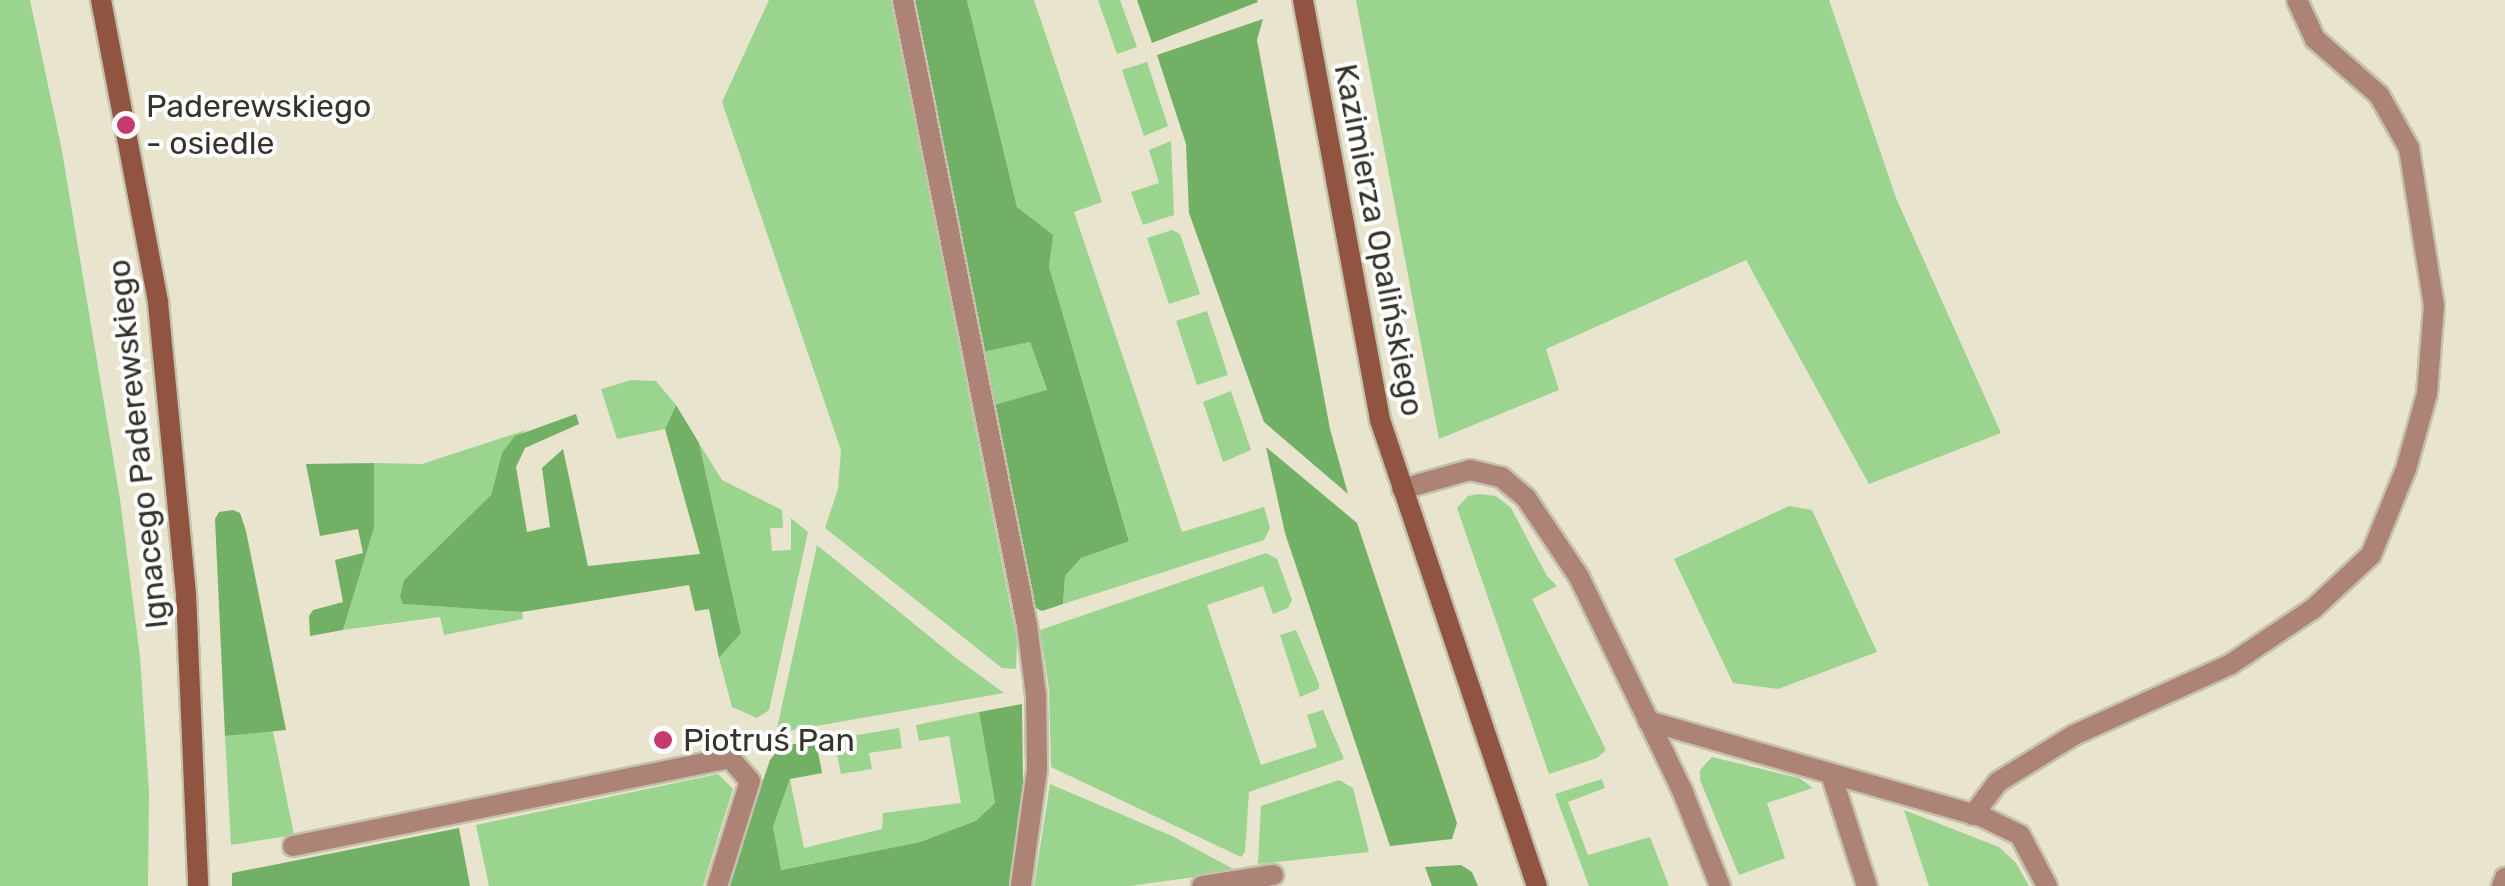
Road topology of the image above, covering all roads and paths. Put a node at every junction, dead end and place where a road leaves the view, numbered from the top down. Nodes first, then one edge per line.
1 (101, 0) edge
2 (903, 0) edge
3 (1302, 0) edge
4 (2297, 0) edge
5 (1402, 490) junction
6 (1648, 721) junction
7 (1707, 738) junction
8 (1831, 774) junction
9 (1676, 777) junction
10 (1973, 814) junction
11 (293, 846) dead end
12 (1273, 876) dead end
13 (2505, 878) edge
14 (198, 886) edge
15 (716, 886) edge
16 (1022, 886) edge
17 (1202, 886) edge
18 (1536, 886) edge
19 (1720, 886) edge
20 (1867, 886) edge
21 (2047, 886) edge
22 (2502, 886) edge

1 - 14 street, Ignacego Paderewskiego
2 - 16 street
3 - 5 street, Kazimierza Opalińskiego
4 - 10 street
5 - 6 street
5 - 18 street, Kazimierza Opalińskiego
6 - 7 street
6 - 9 street
7 - 8 street
7 - 9 street
8 - 10 street
8 - 20 street
9 - 19 street
10 - 21 street
11 - 15 street
12 - 17 street
13 - 22 street

